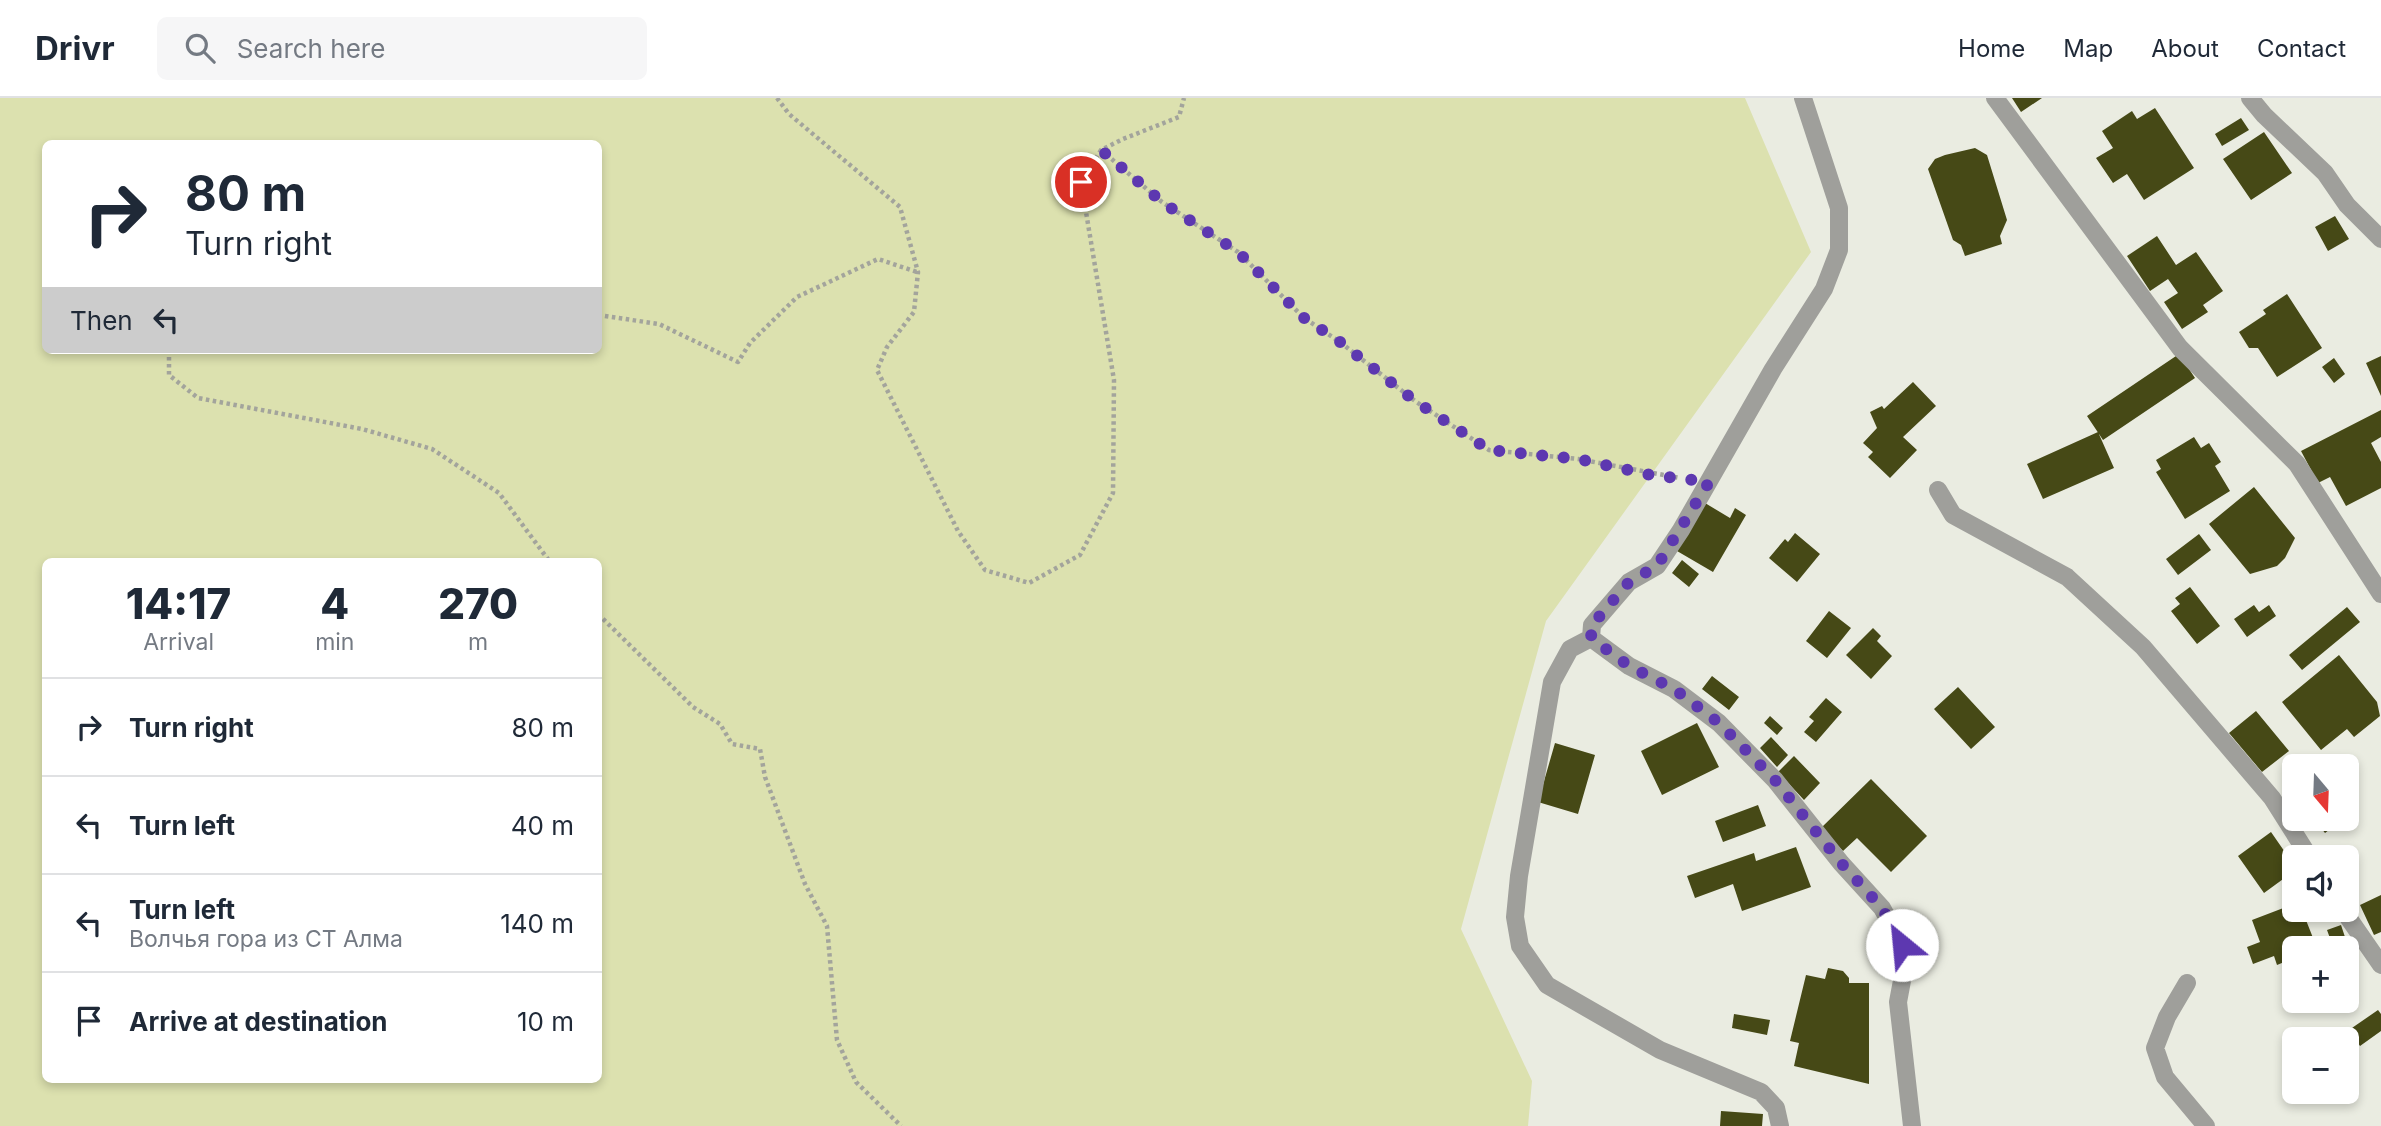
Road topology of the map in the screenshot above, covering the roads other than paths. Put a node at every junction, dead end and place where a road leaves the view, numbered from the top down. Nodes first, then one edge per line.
1 (1803, 98) edge
2 (1995, 98) edge
3 (2250, 98) edge
4 (2381, 239) edge
5 (1938, 490) dead end
6 (2381, 594) edge
7 (1591, 638) junction
8 (2301, 845) edge
9 (2351, 922) edge
10 (2381, 965) edge
11 (2187, 983) dead end
12 (1780, 1126) edge
13 (1912, 1126) edge
14 (2206, 1126) edge

1 - 7 street
2 - 6 street
3 - 4 street
5 - 8 street
7 - 12 street
7 - 13 street
9 - 10 street
11 - 14 street

